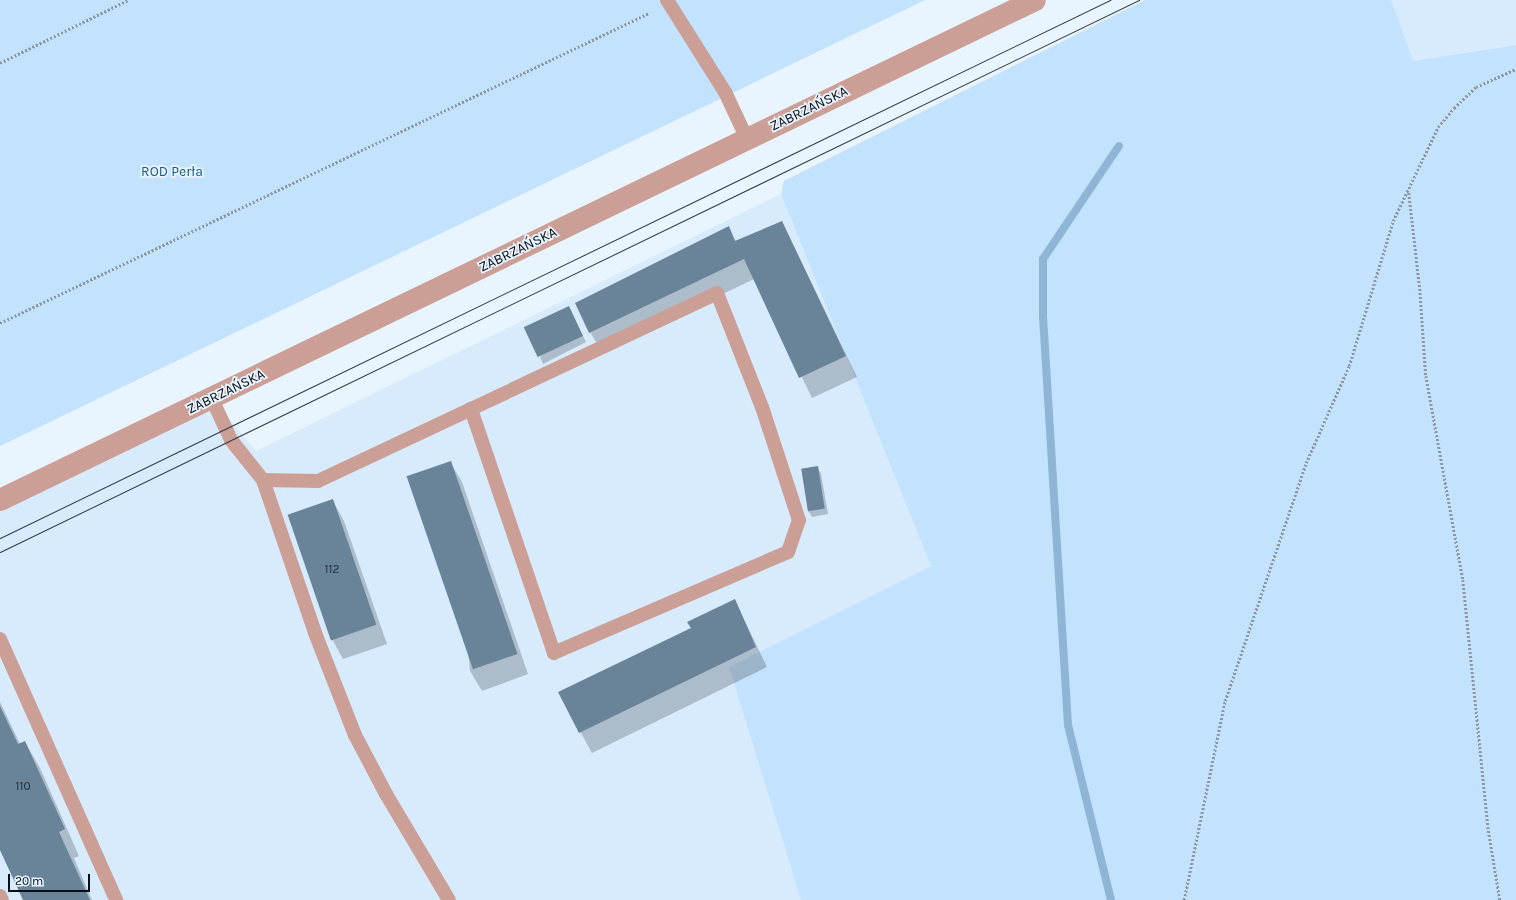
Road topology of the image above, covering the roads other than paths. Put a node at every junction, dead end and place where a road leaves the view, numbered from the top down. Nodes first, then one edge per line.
1 (1035, 0) edge
2 (668, 2) edge
3 (747, 139) junction
4 (212, 399) junction
5 (471, 409) junction
6 (263, 480) junction
7 (0, 500) edge
8 (0, 639) edge
9 (0, 896) edge
10 (2, 900) edge
11 (116, 900) edge
12 (449, 900) edge

1 - 3 street, ZABRZAŃSKA
2 - 3 lane
3 - 4 street, ZABRZAŃSKA
4 - 6 lane
4 - 7 street, ZABRZAŃSKA
5 - 5 lane
5 - 6 lane
6 - 12 lane
8 - 11 lane
9 - 10 lane

